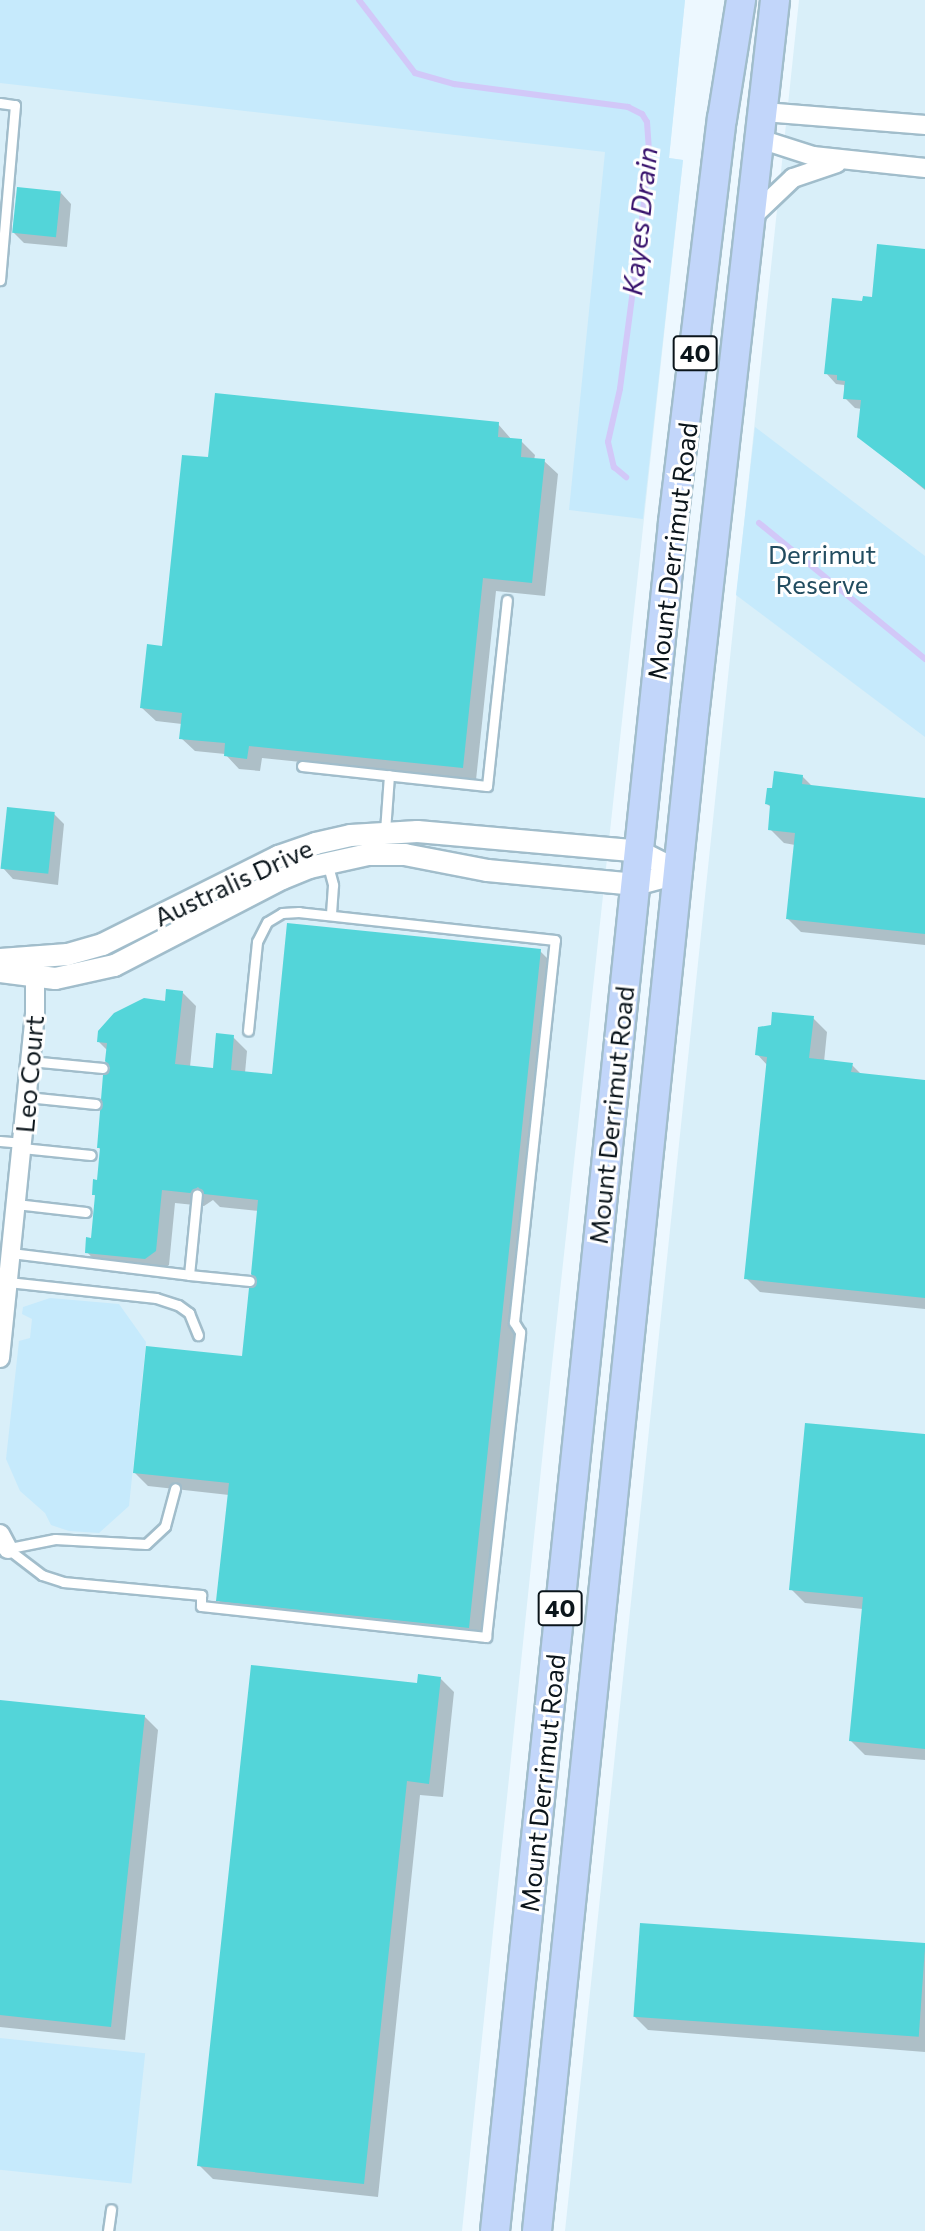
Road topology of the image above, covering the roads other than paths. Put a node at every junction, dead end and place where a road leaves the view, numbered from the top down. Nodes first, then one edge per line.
1 (741, 0) edge
2 (775, 0) edge
3 (0, 103) edge
4 (722, 120) junction
5 (925, 125) edge
6 (762, 126) junction
7 (858, 161) junction
8 (925, 168) edge
9 (747, 222) junction
10 (0, 280) edge
11 (507, 600) dead end
12 (302, 766) dead end
13 (389, 775) junction
14 (385, 832) junction
15 (321, 841) junction
16 (639, 851) junction
17 (386, 854) junction
18 (328, 863) junction
19 (680, 872) junction
20 (635, 884) junction
21 (331, 915) junction
22 (0, 959) edge
23 (35, 967) junction
24 (0, 971) edge
25 (248, 1031) dead end
26 (30, 1061) junction
27 (103, 1068) dead end
28 (27, 1097) junction
29 (96, 1104) dead end
30 (0, 1141) edge
31 (22, 1145) junction
32 (91, 1155) dead end
33 (198, 1194) dead end
34 (16, 1204) junction
35 (86, 1212) dead end
36 (11, 1252) junction
37 (189, 1275) junction
38 (250, 1281) dead end
39 (8, 1282) junction
40 (2, 1315) edge
41 (198, 1335) dead end
42 (0, 1358) edge
43 (175, 1488) dead end
44 (3, 1544) edge
45 (111, 2209) dead end
46 (108, 2231) edge
47 (495, 2231) edge
48 (537, 2231) edge

1 - 4 main road, Mount Derrimut Road / 40
2 - 6 main road, Mount Derrimut Road / 40
3 - 10 lane
4 - 6 main road
4 - 16 main road, Mount Derrimut Road / 40
5 - 6 street
6 - 7 street
6 - 9 main road, Mount Derrimut Road / 40
7 - 8 street
7 - 9 street
9 - 19 main road, Mount Derrimut Road / 40
11 - 13 lane
12 - 13 lane
13 - 14 lane
14 - 15 street, Australis Drive
14 - 16 street, Australis Drive
14 - 17 lane
15 - 18 lane
15 - 23 street, Australis Drive
16 - 19 street
16 - 20 main road, Mount Derrimut Road / 40
17 - 18 street, Australis Drive
17 - 20 street, Australis Drive
18 - 21 lane
18 - 23 street, Australis Drive
19 - 20 street
19 - 48 main road, Mount Derrimut Road / 40
20 - 47 main road, Mount Derrimut Road / 40
21 - 25 lane
21 - 44 lane
22 - 23 street, Australis Drive
23 - 24 street, Australis Drive
23 - 26 street, Leo Court
26 - 27 lane
26 - 28 street, Leo Court
28 - 29 lane
28 - 31 street, Leo Court
30 - 31 lane
31 - 32 lane
31 - 34 street, Leo Court
33 - 37 lane
34 - 35 lane
34 - 36 street, Leo Court
36 - 37 lane
36 - 39 street, Leo Court
37 - 38 lane
39 - 40 street, Leo Court
39 - 41 lane
40 - 42 street, Leo Court
43 - 44 lane
45 - 46 lane

